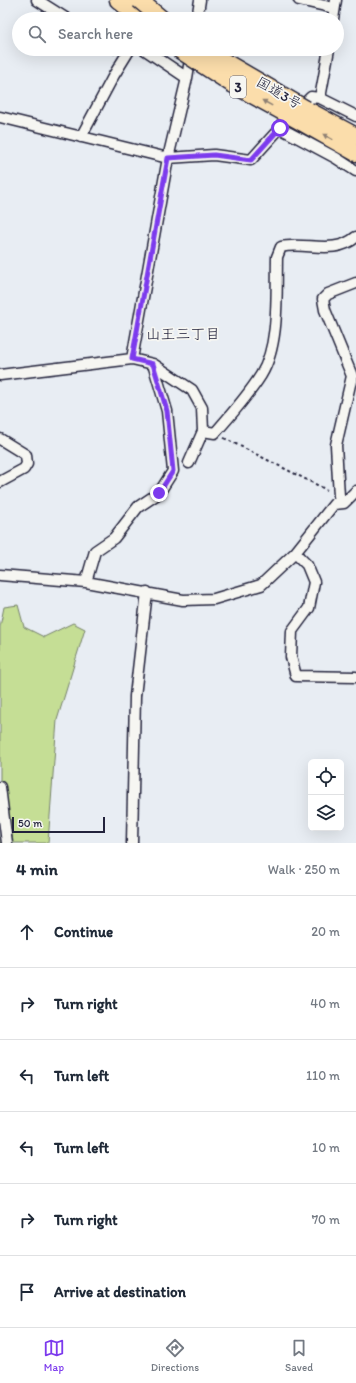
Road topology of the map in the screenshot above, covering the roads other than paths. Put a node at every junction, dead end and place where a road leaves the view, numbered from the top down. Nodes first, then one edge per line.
1 (37, 0) edge
2 (118, 0) edge
3 (139, 0) edge
4 (154, 0) edge
5 (200, 0) edge
6 (299, 0) edge
7 (335, 4) edge
8 (56, 12) edge
9 (133, 12) edge
10 (148, 12) edge
11 (154, 12) edge
12 (198, 12) edge
13 (115, 56) edge
14 (154, 56) edge
15 (189, 56) edge
16 (191, 56) edge
17 (214, 56) edge
18 (328, 56) edge
19 (187, 78) junction
20 (320, 98) junction
21 (304, 115) junction
22 (356, 116) edge
23 (0, 118) edge
24 (280, 128) junction
25 (356, 136) edge
26 (81, 137) junction
27 (356, 153) edge
28 (168, 158) junction
29 (356, 171) edge
30 (356, 237) edge
31 (356, 283) edge
32 (132, 359) junction
33 (153, 364) junction
34 (0, 375) edge
35 (203, 431) junction
36 (0, 439) edge
37 (189, 463) dead end
38 (0, 482) edge
39 (356, 491) edge
40 (341, 499) junction
41 (295, 553) junction
42 (0, 575) edge
43 (86, 582) junction
44 (147, 592) junction
45 (356, 677) edge
46 (0, 787) edge
47 (7, 843) edge
48 (132, 843) edge

1 - 8 street
2 - 9 highway
3 - 11 highway, bridge
4 - 10 street
5 - 12 street
6 - 7 street
13 - 26 street
14 - 19 street
21 -> 15 highway, 国道3号 / 3, bridge
16 - 19 street
17 - 21 highway, 国道3号 / 3, bridge
18 - 20 street
19 - 28 street
20 - 22 street
20 - 24 street
21 - 25 highway, 国道3号 / 3
27 -> 21 highway, 国道3号 / 3
23 - 26 street
24 - 28 street
24 - 29 street
26 - 28 street
28 - 32 street
30 - 35 street
31 - 40 street
32 - 33 street
32 - 34 street
33 - 35 street
33 - 43 street
35 - 37 street
36 - 38 street
39 - 40 street
40 - 41 street
41 - 44 street
41 - 45 street
42 - 43 street
43 - 44 street
44 - 48 street
46 - 47 street

